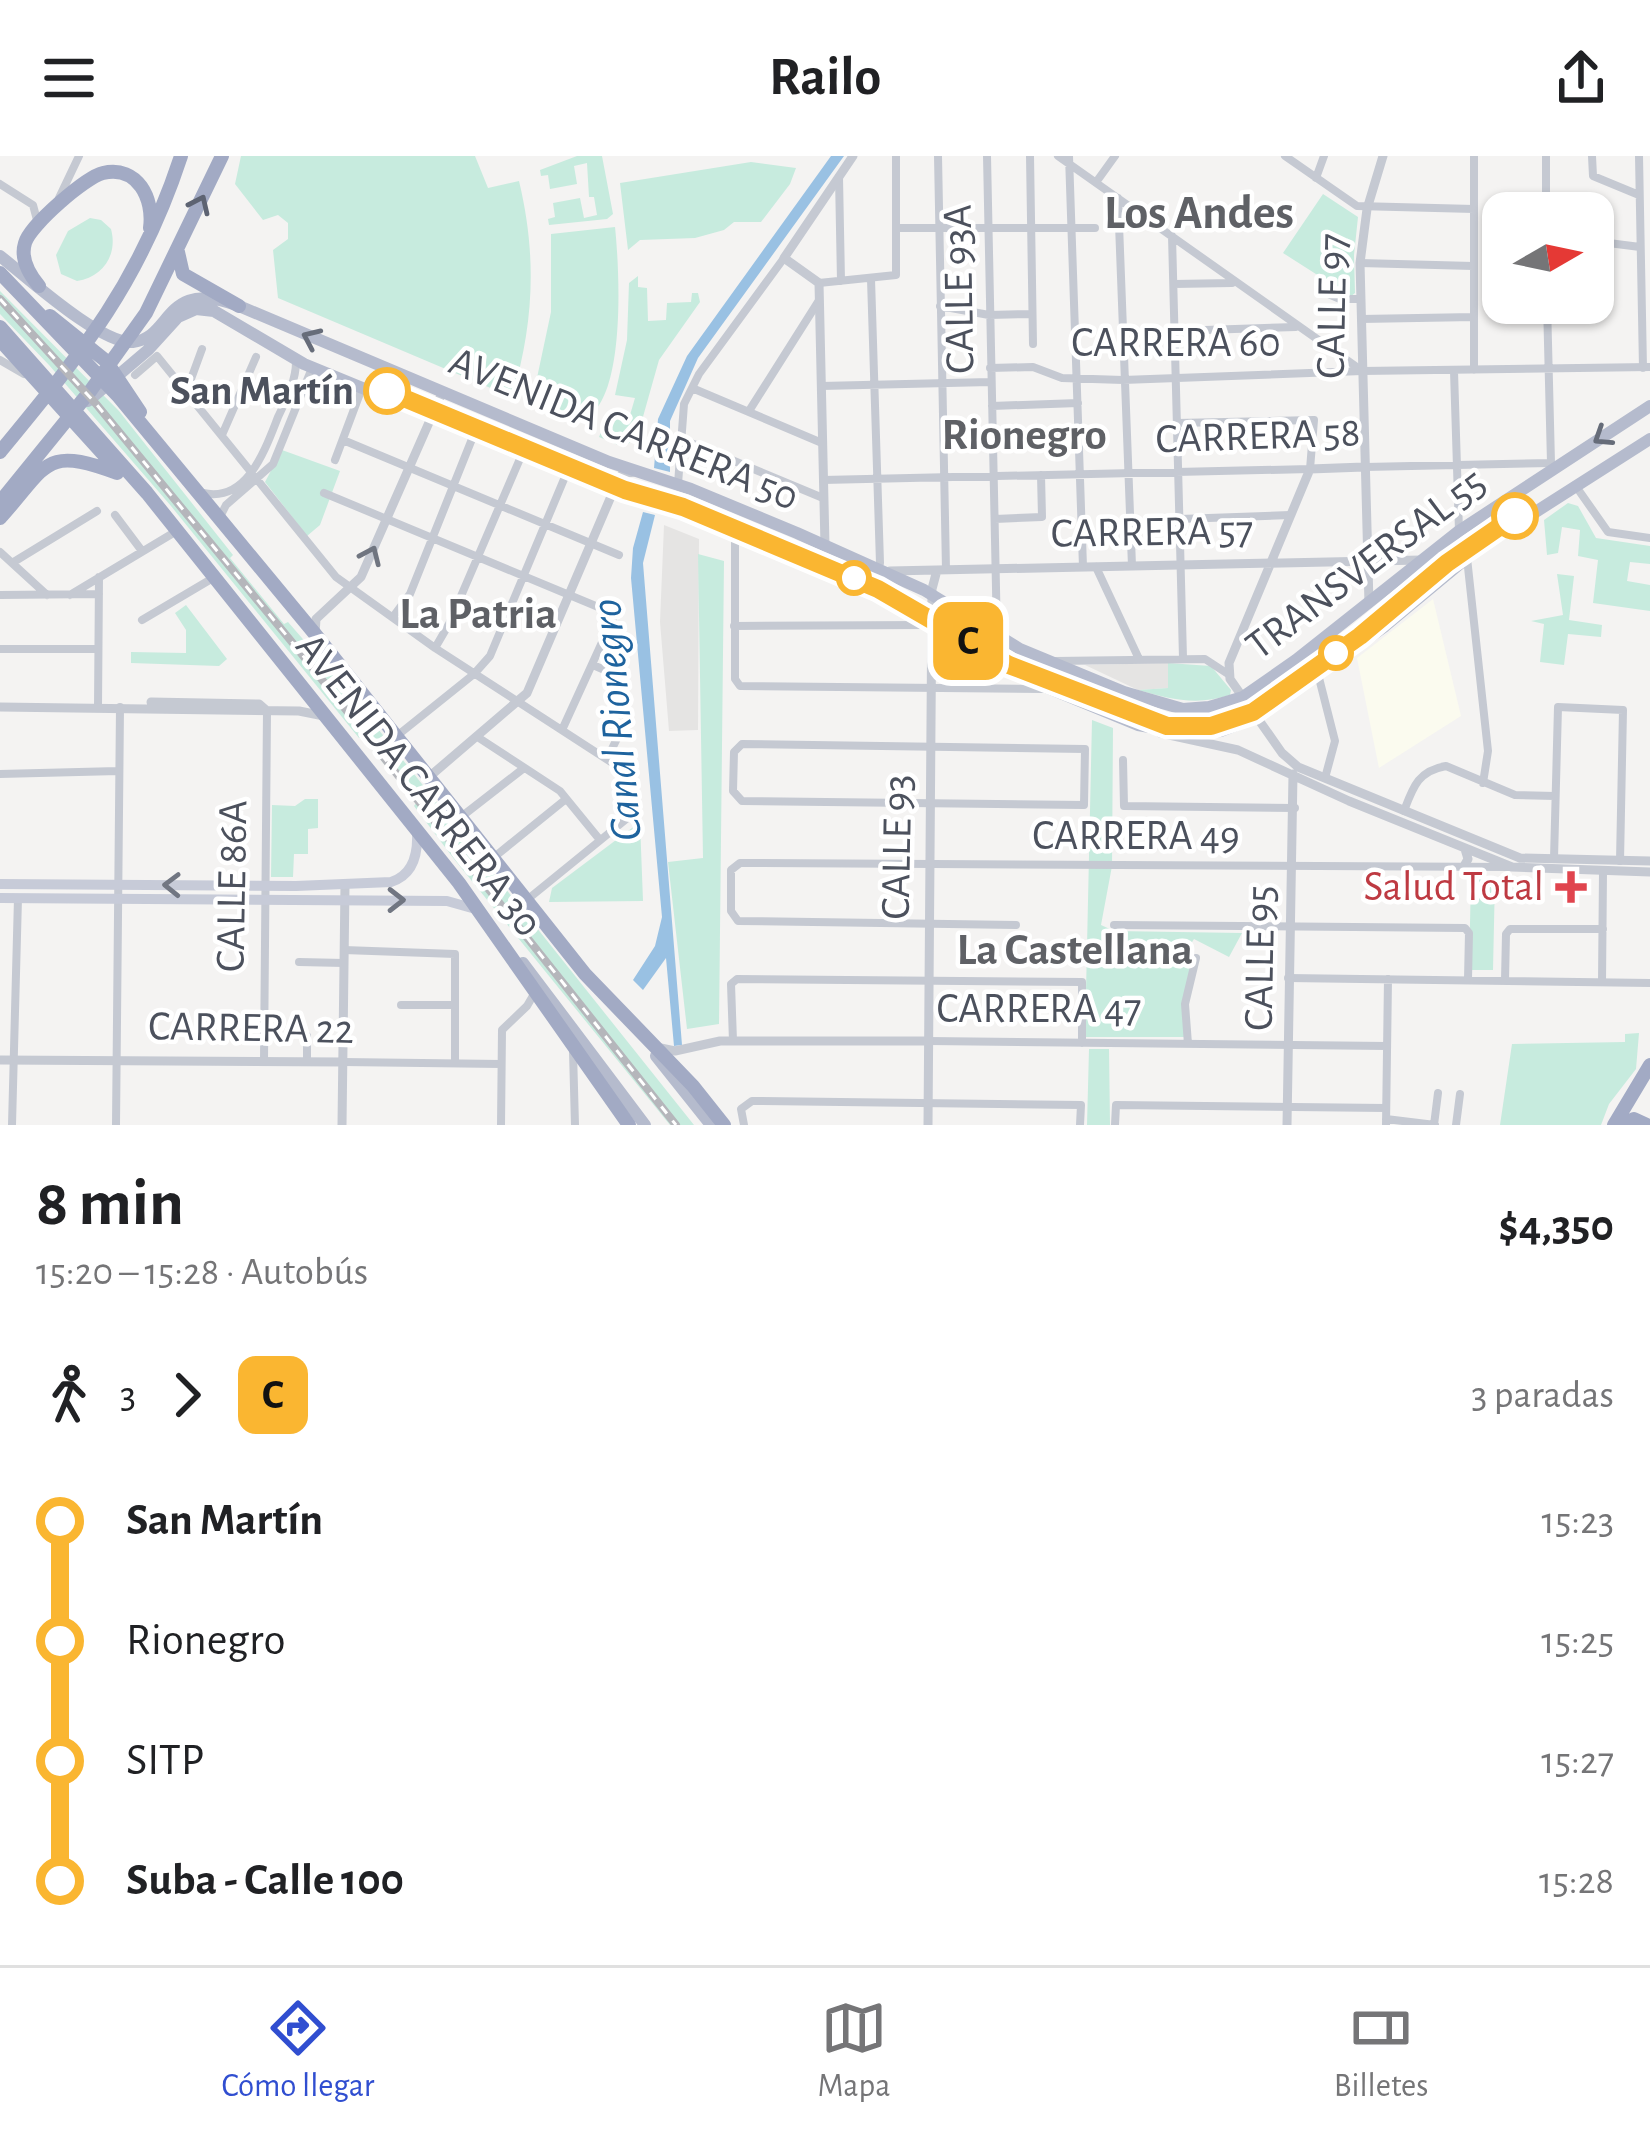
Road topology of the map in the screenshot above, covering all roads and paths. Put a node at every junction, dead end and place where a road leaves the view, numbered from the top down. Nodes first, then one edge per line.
1 (80, 156) edge
2 (181, 156) edge
3 (222, 156) edge
4 (853, 156) edge
5 (896, 156) edge
6 (938, 156) edge
7 (987, 156) edge
8 (1030, 156) edge
9 (1058, 156) edge
10 (1115, 156) edge
11 (1285, 156) edge
12 (1324, 156) edge
13 (1383, 156) edge
14 (1474, 156) edge
15 (1546, 156) edge
16 (1592, 156) edge
17 (1639, 156) edge
18 (1069, 160) edge
19 (838, 177) junction
20 (1316, 178) junction
21 (1097, 182) junction
22 (0, 184) edge
23 (1546, 192) edge
24 (1639, 195) junction
25 (1118, 197) junction
26 (62, 203) junction
27 (33, 205) junction
28 (1367, 209) junction
29 (1474, 209) junction
30 (1645, 226) edge
31 (34, 227) junction
32 (898, 228) junction
33 (938, 228) junction
34 (1095, 228) dead end
35 (987, 229) junction
36 (1030, 229) junction
37 (1071, 229) junction
38 (1172, 236) junction
39 (1614, 244) edge
40 (1640, 247) junction
41 (178, 252) junction
42 (0, 256) edge
43 (143, 256) junction
44 (784, 258) junction
45 (1360, 263) junction
46 (1473, 266) junction
47 (0, 271) edge
48 (871, 280) junction
49 (842, 281) junction
50 (819, 283) junction
51 (1235, 283) junction
52 (1174, 284) junction
53 (39, 286) junction
54 (1326, 292) dead end
55 (1361, 299) junction
56 (819, 301) junction
57 (239, 306) junction
58 (940, 306) junction
59 (1032, 314) junction
60 (989, 315) junction
61 (1474, 317) junction
62 (1361, 319) junction
63 (1547, 324) edge
64 (0, 327) edge
65 (1297, 327) junction
66 (1175, 331) junction
67 (0, 340) edge
68 (1033, 344) dead end
69 (202, 349) dead end
70 (256, 357) dead end
71 (0, 359) edge
72 (296, 360) junction
73 (312, 368) junction
74 (990, 368) junction
75 (1647, 368) edge
76 (1362, 370) junction
77 (1547, 370) junction
78 (1454, 371) junction
79 (1474, 371) junction
80 (135, 375) dead end
81 (1078, 379) junction
82 (1176, 379) junction
83 (1124, 380) junction
84 (991, 382) junction
85 (941, 383) junction
86 (39, 384) junction
87 (875, 385) junction
88 (821, 386) junction
89 (362, 388) junction
90 (692, 388) junction
91 (187, 390) junction
92 (442, 392) junction
93 (1078, 404) junction
94 (992, 406) junction
95 (1650, 406) edge
96 (749, 411) junction
97 (432, 416) junction
98 (65, 422) junction
99 (1177, 424) junction
100 (1650, 429) edge
101 (474, 434) junction
102 (222, 435) junction
103 (679, 438) junction
104 (1650, 439) edge
105 (343, 440) junction
106 (822, 443) junction
107 (0, 452) edge
108 (523, 453) junction
109 (1621, 455) junction
110 (335, 460) dead end
111 (1457, 465) junction
112 (1552, 465) junction
113 (1364, 466) junction
114 (410, 468) junction
115 (1310, 469) junction
116 (567, 472) junction
117 (634, 472) junction
118 (1178, 472) junction
119 (1127, 473) junction
120 (1080, 474) junction
121 (123, 475) junction
122 (1041, 475) junction
123 (994, 476) junction
124 (254, 477) junction
125 (944, 477) junction
126 (879, 479) junction
127 (823, 480) junction
128 (678, 484) junction
129 (1575, 484) junction
130 (454, 486) junction
131 (197, 491) junction
132 (613, 491) junction
133 (147, 493) junction
134 (324, 493) dead end
135 (823, 498) junction
136 (0, 502) edge
137 (501, 506) junction
138 (97, 511) dead end
139 (115, 515) dead end
140 (1291, 515) junction
141 (0, 518) edge
142 (220, 519) junction
143 (386, 519) junction
144 (995, 519) junction
145 (1180, 519) junction
146 (546, 525) junction
147 (177, 531) junction
148 (1459, 531) junction
149 (735, 535) junction
150 (433, 538) junction
151 (1650, 538) edge
152 (592, 544) junction
153 (825, 546) junction
154 (142, 551) junction
155 (0, 552) edge
156 (619, 555) dead end
157 (479, 557) junction
158 (1467, 557) junction
159 (1368, 560) junction
160 (1421, 560) junction
161 (1271, 562) junction
162 (12, 563) junction
163 (1180, 565) junction
164 (1132, 566) junction
165 (882, 567) junction
166 (1083, 567) junction
167 (1096, 567) junction
168 (995, 569) junction
169 (942, 570) junction
170 (23, 573) junction
171 (525, 576) junction
172 (99, 577) junction
173 (213, 578) junction
174 (352, 589) junction
175 (99, 594) junction
176 (0, 595) edge
177 (16, 595) junction
178 (47, 595) junction
179 (70, 595) junction
180 (571, 595) junction
181 (932, 595) junction
182 (1369, 604) junction
183 (393, 616) junction
184 (142, 620) dead end
185 (932, 625) junction
186 (734, 626) junction
187 (315, 634) junction
188 (997, 637) junction
189 (435, 648) junction
190 (0, 649) edge
191 (98, 649) junction
192 (1183, 658) junction
193 (1139, 659) junction
194 (1051, 662) junction
195 (593, 665) junction
196 (474, 674) junction
197 (1228, 674) junction
198 (1318, 674) junction
199 (623, 677) dead end
200 (932, 687) junction
201 (1050, 689) junction
202 (1243, 697) junction
203 (520, 703) junction
204 (0, 707) edge
205 (98, 707) junction
206 (120, 707) junction
207 (267, 711) junction
208 (324, 716) junction
209 (628, 716) dead end
210 (1256, 716) junction
211 (562, 730) junction
212 (1150, 730) junction
213 (397, 736) junction
214 (478, 738) junction
215 (1273, 740) junction
216 (932, 748) junction
217 (1256, 758) junction
218 (607, 759) junction
219 (1123, 760) dead end
220 (1291, 763) junction
221 (524, 767) junction
222 (119, 771) junction
223 (0, 774) edge
224 (1293, 776) junction
225 (429, 777) junction
226 (1325, 778) junction
227 (1483, 783) junction
228 (1556, 796) junction
229 (566, 800) junction
230 (931, 804) junction
231 (1293, 808) junction
232 (1404, 811) junction
233 (461, 818) junction
234 (416, 827) junction
235 (600, 840) junction
236 (1465, 849) junction
237 (493, 858) junction
238 (1620, 860) junction
239 (1535, 861) junction
240 (1554, 861) junction
241 (1650, 861) edge
242 (930, 865) junction
243 (1512, 867) junction
244 (1293, 868) junction
245 (1463, 868) junction
246 (1603, 872) junction
247 (1650, 872) edge
248 (0, 884) edge
249 (116, 884) junction
250 (344, 885) junction
251 (266, 886) junction
252 (0, 898) edge
253 (18, 898) junction
254 (116, 899) junction
255 (265, 900) junction
256 (344, 900) junction
257 (526, 900) junction
258 (482, 912) junction
259 (929, 924) junction
260 (1016, 925) dead end
261 (1114, 925) dead end
262 (1292, 926) junction
263 (1603, 929) junction
264 (344, 950) junction
265 (1196, 958) dead end
266 (299, 962) dead end
267 (344, 963) junction
268 (1291, 979) junction
269 (1388, 979) junction
270 (1468, 979) junction
271 (929, 980) junction
272 (1505, 980) junction
273 (1602, 982) junction
274 (1650, 983) edge
275 (535, 992) junction
276 (401, 1005) dead end
277 (455, 1005) junction
278 (632, 1026) junction
279 (307, 1036) dead end
280 (733, 1041) junction
281 (929, 1041) junction
282 (1082, 1042) junction
283 (1188, 1044) junction
284 (1290, 1044) junction
285 (651, 1045) junction
286 (1387, 1046) junction
287 (692, 1047) junction
288 (573, 1049) junction
289 (0, 1060) edge
290 (14, 1060) junction
291 (116, 1060) junction
292 (264, 1061) junction
293 (307, 1062) junction
294 (343, 1062) junction
295 (455, 1063) junction
296 (501, 1064) junction
297 (1650, 1065) edge
298 (693, 1086) junction
299 (1438, 1093) dead end
300 (1460, 1094) dead end
301 (928, 1104) junction
302 (1289, 1107) junction
303 (1386, 1117) edge
304 (627, 1122) edge
305 (12, 1125) edge
306 (116, 1125) edge
307 (342, 1125) edge
308 (501, 1125) edge
309 (574, 1125) edge
310 (645, 1125) edge
311 (711, 1125) edge
312 (724, 1125) edge
313 (744, 1125) edge
314 (928, 1125) edge
315 (1080, 1125) edge
316 (1115, 1125) edge
317 (1289, 1125) edge
318 (1435, 1125) edge
319 (1456, 1125) edge
320 (1618, 1125) edge
321 (1647, 1125) edge

1 - 26 street
1 - 27 street
2 - 43 highway
41 -> 3 highway
4 - 19 street
5 - 32 street
6 - 33 street, CALLE 93
7 - 35 street, CALLE 93A
8 - 36 street
9 - 18 street
10 - 21 street
11 - 20 street
12 - 20 street
13 - 28 street, CALLE 97
14 - 29 street
15 - 23 street
16 - 24 street
17 - 24 street
18 - 21 street
18 - 37 street
19 - 44 street
19 - 49 street
20 - 28 street
21 - 25 street
22 - 27 street
24 - 30 street
25 - 38 street
25 - 83 street
26 - 31 highway
26 - 43 highway
27 - 31 street
28 - 29 street
28 - 45 street, CALLE 97
29 - 46 street
30 - 40 street
31 - 53 highway
32 - 33 street
32 - 48 street
33 - 35 street
33 - 58 street, CALLE 93
34 - 37 street
35 - 36 street
35 - 60 street, CALLE 93A
36 - 37 street
36 - 59 street
37 - 81 street
38 - 51 street
38 - 52 street
39 - 40 street
40 - 75 street
41 - 57 highway
41 - 98 highway
42 - 53 main road, AVENIDA CARRERA 50
43 - 107 highway
44 - 50 street
44 - 90 street
45 - 46 street
45 - 55 street, CALLE 97
46 - 61 street
47 - 131 highway, AVENIDA CARRERA 30
48 - 49 street
48 - 87 street
49 - 50 street
50 - 56 street
51 - 52 street
51 - 65 street
52 - 66 street
53 - 57 main road, AVENIDA CARRERA 50
54 - 55 street
55 - 62 street, CALLE 97
56 - 88 street
56 - 96 street
92 -> 57 main road, AVENIDA CARRERA 50
58 - 60 street
58 - 85 street, CALLE 93
59 - 60 street
59 - 68 street
60 - 74 street, CALLE 93A
61 - 62 street
61 - 79 street
62 - 76 street, CALLE 97
63 - 77 street
64 - 133 highway, AVENIDA CARRERA 30
65 - 66 street
65 - 76 street
66 - 82 street
67 - 86 highway, AVENIDA CARRERA 30
69 - 91 street
70 - 102 street
71 - 86 street
72 - 73 main road, AVENIDA CARRERA 50
72 - 98 main road, AVENIDA CARRERA 50
72 - 124 street
73 - 89 main road, AVENIDA CARRERA 50
73 - 124 street
74 - 81 street, CARRERA 60
74 - 84 street, CALLE 93A
75 - 77 street, CARRERA 60
76 - 78 street, CARRERA 60
76 - 82 street, CARRERA 60
76 - 113 street, CALLE 97
77 - 79 street, CARRERA 60
77 - 112 street
78 - 79 street, CARRERA 60
78 - 111 street
80 - 91 street
81 - 83 street, CARRERA 60
81 - 93 street
82 - 83 street, CARRERA 60
82 - 99 street
83 - 119 street
84 - 85 street
84 - 94 street, CALLE 93A
85 - 87 street
85 - 125 street, CALLE 93
86 - 121 highway, AVENIDA CARRERA 30
87 - 88 street
87 - 126 street
88 - 106 street
89 - 97 main road, AVENIDA CARRERA 50
89 - 105 street
90 - 96 street
90 - 103 street
91 - 102 street
92 - 97 street
92 - 117 main road, AVENIDA CARRERA 50
93 - 94 street
93 - 120 street
94 - 123 street, CALLE 93A
95 -> 112 main road, TRANSVERSAL 55
96 - 106 street
97 - 101 main road, AVENIDA CARRERA 50
97 - 114 street
98 - 136 highway
99 - 115 street
99 - 118 street
100 - 109 main road
101 - 108 main road, AVENIDA CARRERA 50
101 - 130 street
102 - 124 street
103 - 128 street
103 - 135 street
104 - 109 main road, TRANSVERSAL 55
105 - 110 street
105 - 114 street
106 - 127 street
108 - 116 main road, AVENIDA CARRERA 50
108 - 137 street
109 - 129 main road, TRANSVERSAL 55
111 - 112 street, CARRERA 58
111 - 113 street, CARRERA 58
111 - 148 street
112 - 148 main road, TRANSVERSAL 55
113 - 115 street, CARRERA 58
113 - 159 street, CALLE 97
114 - 130 street
114 - 143 street
115 - 118 street, CARRERA 58
115 - 140 street
116 - 132 main road, AVENIDA CARRERA 50
116 - 146 street
117 - 128 main road, AVENIDA CARRERA 50
117 - 132 street
118 - 119 street, CARRERA 58
118 - 145 street
119 - 120 street, CARRERA 58
119 - 164 street
120 - 122 street, CARRERA 58
120 - 166 street
121 - 133 highway, AVENIDA CARRERA 30
121 - 141 highway
122 - 123 street, CARRERA 58
122 - 144 street
123 - 125 street, CARRERA 58
123 - 144 street, CALLE 93A
124 - 131 street
124 - 142 street
124 - 174 street
125 - 126 street, CARRERA 58
125 - 169 street, CALLE 93
126 - 127 street, CARRERA 58
126 - 165 street
127 - 135 street
128 - 153 main road, AVENIDA CARRERA 50
129 - 151 street
129 - 158 main road, TRANSVERSAL 55
130 - 137 street
130 - 150 street
131 - 142 highway, AVENIDA CARRERA 30
132 - 149 main road, AVENIDA CARRERA 50
132 - 152 street
133 - 147 highway, AVENIDA CARRERA 30
134 - 143 street
135 - 153 street
137 - 146 street
137 - 157 street
138 - 162 street
139 - 154 street
140 - 145 street
140 - 161 street
142 - 187 highway, AVENIDA CARRERA 30
143 - 150 street
174 -> 143 street
144 - 168 street, CALLE 93A
145 - 163 street
146 - 152 street
146 - 171 street
147 - 154 street
147 - 173 highway, AVENIDA CARRERA 30
148 - 160 main road, TRANSVERSAL 55
149 - 185 main road, AVENIDA CARRERA 50
149 - 186 street
150 - 157 street
150 - 183 street
152 - 156 street
152 - 180 street
153 - 165 main road, AVENIDA CARRERA 50
154 - 172 street
155 - 162 street
157 - 171 street
157 - 189 street
158 - 198 main road, TRANSVERSAL 55
158 - 227 street
159 - 160 street, CARRERA 57
159 - 161 street, CARRERA 57
159 - 182 street, CALLE 97
160 - 182 main road, TRANSVERSAL 55
161 - 163 street, CARRERA 57
161 - 197 street
162 - 170 street
163 - 164 street, CARRERA 57
163 - 192 street
164 - 167 street, CARRERA 57
165 - 169 street, CARRERA 57
165 - 181 main road, AVENIDA CARRERA 50
166 - 167 street, CARRERA 57
166 - 168 street, CARRERA 57
167 - 193 street
168 - 169 street, CARRERA 57
168 - 188 street, CALLE 93A
169 - 181 street, CALLE 93
170 - 177 street
170 - 178 street
171 - 180 street
171 - 196 street
172 - 175 street
172 - 179 street
173 - 184 street
173 - 208 highway, AVENIDA CARRERA 30
174 - 183 street
174 - 187 street
175 - 179 street
175 - 191 street
176 - 177 street
177 - 178 street
178 - 179 street
180 - 195 street
180 - 203 street
181 - 185 street, CALLE 93
181 - 188 main road, AVENIDA CARRERA 50
182 - 202 main road, TRANSVERSAL 55
183 - 189 street
185 - 186 street
185 - 200 street, CALLE 93
185 - 201 main road, AVENIDA CARRERA 50
186 - 200 street
187 - 213 highway, AVENIDA CARRERA 30
188 - 194 main road, AVENIDA CARRERA 50
189 - 196 street
190 - 191 street
191 - 205 street
192 - 193 street
192 - 197 street
193 - 194 street
194 - 202 main road, AVENIDA CARRERA 50
195 - 199 street
195 - 211 street
196 - 203 street
196 - 213 street
197 - 202 street
198 - 210 main road, TRANSVERSAL 55
198 - 226 street
200 - 201 street
200 - 216 street, CALLE 93
201 - 212 main road, AVENIDA CARRERA 50
202 - 210 street
203 - 211 street
203 - 214 street
204 - 205 street
205 - 206 street
206 - 207 street
206 - 222 street
207 - 208 street
207 - 251 street, CALLE 86A
208 - 234 highway, AVENIDA CARRERA 30
209 - 218 street
210 - 212 main road, TRANSVERSAL 55
210 - 215 street
211 - 218 street
212 - 217 street, AVENIDA CARRERA 50
213 - 225 highway, AVENIDA CARRERA 30
214 - 221 street
214 - 225 street
215 - 217 street
215 - 220 street
216 - 230 street, CALLE 93
216 - 230 street
216 - 230 street
217 - 224 street, AVENIDA CARRERA 50
218 - 235 street
219 - 231 street
220 - 224 street, CALLE 95
220 - 226 street
221 - 229 street
221 - 233 street
222 - 223 street
222 - 249 street
224 - 231 street, CALLE 95
224 - 236 street, AVENIDA CARRERA 50
225 - 233 highway, AVENIDA CARRERA 30
226 - 232 street
227 - 228 street
227 - 232 street
228 - 238 street
228 - 240 street
229 - 235 street
229 - 237 street
230 - 242 street, CALLE 93
231 - 244 street, CALLE 95
232 - 239 street
233 - 237 highway, AVENIDA CARRERA 30
234 - 250 main road
234 - 258 highway, AVENIDA CARRERA 30
235 - 257 street
236 - 243 street, AVENIDA CARRERA 50
236 - 245 street
237 - 257 highway, AVENIDA CARRERA 30
238 - 240 street
238 - 241 street
239 - 240 street
239 - 243 street, CARRERA 49
242 - 244 street, CARRERA 49
242 - 259 street, CALLE 93
242 - 259 street, CARRERA 49
243 - 245 street, CARRERA 49
243 - 246 street, AVENIDA CARRERA 50
244 - 245 street, CARRERA 49
244 - 262 street, CALLE 95
246 - 247 street, AVENIDA CARRERA 50
246 - 263 street
248 - 249 main road
251 -> 249 main road
249 - 254 street
250 - 251 main road
250 - 256 street
251 - 255 street, CALLE 86A
252 - 253 main road
253 - 254 main road
253 - 290 street
254 - 255 main road
254 - 291 street
255 - 256 main road
255 - 292 street, CALLE 86A
256 -> 258 main road
256 - 264 street
257 - 278 highway, AVENIDA CARRERA 30
258 - 275 highway, AVENIDA CARRERA 30
258 - 310 main road
259 - 260 street
259 - 271 street, CALLE 93
261 - 262 street
262 - 268 street, CALLE 95
262 - 270 street
263 - 272 street
263 - 273 street
264 - 267 street
264 - 277 street
265 - 283 street
266 - 267 street
267 - 294 street
268 - 269 street
268 - 284 street, CALLE 95
269 - 270 street
269 - 286 street
270 - 272 street
271 - 280 street
271 - 281 street, CALLE 93
271 - 282 street
272 - 273 street
273 - 274 street
275 - 288 highway, AVENIDA CARRERA 30
275 - 296 street
276 - 277 street
277 - 295 street
278 - 285 highway, AVENIDA CARRERA 30
278 - 311 main road, AVENIDA CARRERA 30
279 - 293 street
280 - 281 street, CARRERA 47
280 - 287 street, CARRERA 47
281 - 282 street, CARRERA 47
281 - 301 street, CALLE 93
282 - 283 street, CARRERA 47
283 - 284 street, CARRERA 47
284 - 286 street, CARRERA 47
284 - 302 street, CALLE 95
285 - 287 street, CARRERA 47
285 - 298 highway, AVENIDA CARRERA 30
286 - 303 street
287 - 298 street
288 - 304 highway, AVENIDA CARRERA 30
288 - 309 street
289 - 290 street, CARRERA 22
290 - 291 street, CARRERA 22
290 - 305 street
291 - 292 street, CARRERA 22
291 - 306 street
292 - 293 street, CARRERA 22
293 - 294 street, CARRERA 22
294 - 295 street, CARRERA 22
294 - 307 street
295 - 296 street, CARRERA 22
296 - 308 street
297 - 320 highway
298 - 312 highway, AVENIDA CARRERA 30
299 - 318 street
300 - 319 street
301 - 313 street
301 - 314 street, CALLE 93
301 - 315 street
302 - 303 street
302 - 316 street
302 - 317 street, CALLE 95
303 - 318 street
320 - 321 highway

